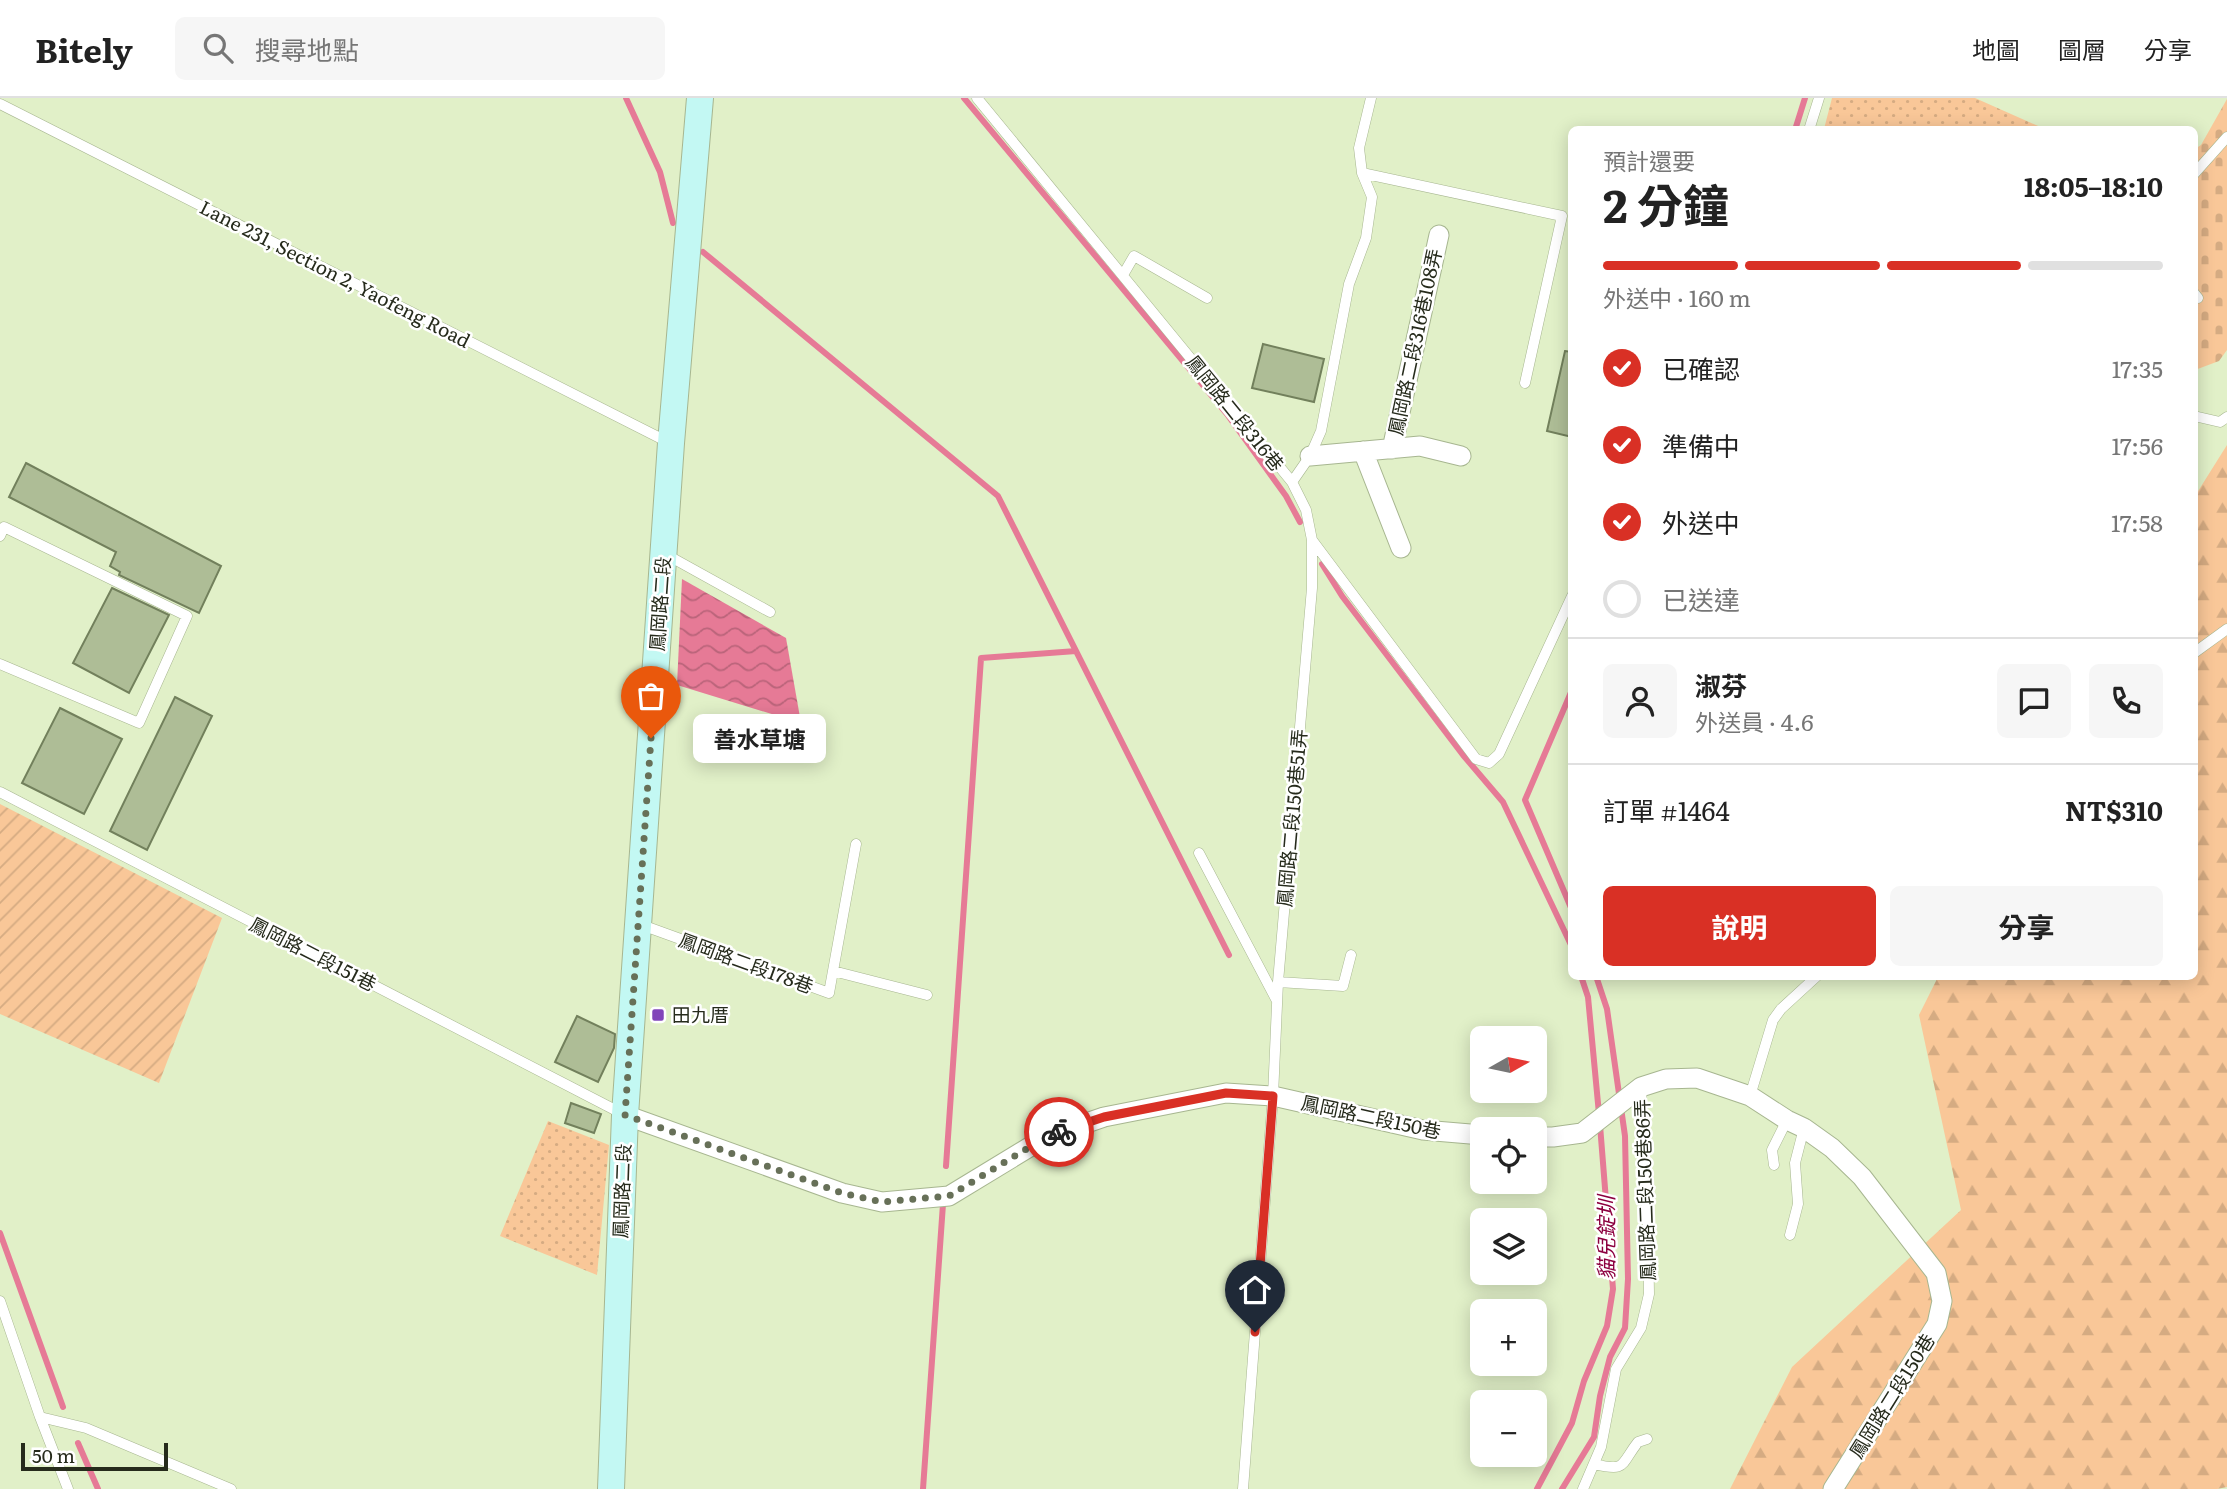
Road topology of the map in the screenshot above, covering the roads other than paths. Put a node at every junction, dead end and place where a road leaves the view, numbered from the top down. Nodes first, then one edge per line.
1 (700, 98) edge
2 (977, 98) edge
3 (1370, 98) edge
4 (1819, 98) edge
5 (0, 104) edge
6 (1810, 126) edge
7 (2227, 137) edge
8 (2198, 170) edge
9 (1362, 173) junction
10 (1439, 235) dead end
11 (1123, 275) junction
12 (1207, 298) dead end
13 (1525, 383) dead end
14 (2198, 417) edge
15 (2227, 417) edge
16 (671, 443) junction
17 (1392, 449) junction
18 (1363, 451) junction
19 (1310, 456) junction
20 (1461, 456) dead end
21 (1292, 482) junction
22 (0, 536) edge
23 (1312, 540) junction
24 (1401, 548) dead end
25 (664, 552) junction
26 (1568, 605) edge
27 (770, 612) dead end
28 (2227, 629) edge
29 (2198, 650) edge
30 (0, 664) edge
31 (0, 792) edge
32 (856, 844) dead end
33 (1199, 853) dead end
34 (638, 923) junction
35 (1351, 954) dead end
36 (833, 971) junction
37 (1812, 980) edge
38 (1278, 982) junction
39 (927, 995) dead end
40 (1278, 1003) junction
41 (1633, 1094) junction
42 (1273, 1096) junction
43 (1750, 1096) junction
44 (625, 1115) junction
45 (1795, 1124) junction
46 (1470, 1135) edge
47 (1547, 1137) edge
48 (1774, 1165) dead end
49 (1790, 1235) dead end
50 (0, 1301) edge
51 (40, 1417) junction
52 (1647, 1439) dead end
53 (1594, 1464) junction
54 (68, 1489) edge
55 (231, 1489) edge
56 (611, 1489) edge
57 (1243, 1489) edge
58 (1583, 1489) edge
59 (1832, 1489) edge

1 - 16 street, 鳳岡路二段
2 - 11 lane, 鳳岡路二段316巷
3 - 9 lane, 鳳岡路二段316巷
4 - 6 lane
5 - 16 lane, Lane 231, Section 2, Yaofeng Road
7 - 8 lane
9 - 13 lane
9 - 19 lane, 鳳岡路二段316巷
10 - 17 street, 鳳岡路二段316巷108弄
11 - 12 lane
11 - 21 lane, 鳳岡路二段316巷
14 - 15 lane
16 - 25 street, 鳳岡路二段
17 - 18 street, 鳳岡路二段316巷108弄
17 - 20 street, 鳳岡路二段316巷108弄
18 - 19 street, 鳳岡路二段316巷108弄
18 - 24 street, 鳳岡路二段316巷108弄
19 - 21 lane, 鳳岡路二段316巷
21 - 23 lane, 鳳岡路二段150巷51弄
22 - 30 lane
23 - 26 lane, 鳳岡路二段150巷51弄
23 - 38 lane, 鳳岡路二段150巷51弄
25 - 27 lane
25 - 34 street, 鳳岡路二段
28 - 29 lane
31 - 44 lane, 鳳岡路二段151巷
32 - 36 lane, 鳳岡路二段178巷
33 - 40 lane
34 - 36 lane, 鳳岡路二段178巷
34 - 44 street, 鳳岡路二段
35 - 38 lane
36 - 39 lane
37 - 43 lane
38 - 40 lane, 鳳岡路二段150巷51弄
40 - 42 lane, 鳳岡路二段150巷51弄
41 - 43 street, 鳳岡路二段150巷
41 - 47 street
41 - 53 lane, 鳳岡路二段150巷86弄
42 - 44 street, 鳳岡路二段150巷
42 - 46 street, 鳳岡路二段150巷
42 - 57 lane, 鳳岡路二段150巷51弄
43 - 45 street, 鳳岡路二段150巷
44 - 56 street, 鳳岡路二段
45 - 48 lane
45 - 49 lane
45 - 59 street, 鳳岡路二段150巷
50 - 51 lane
51 - 54 lane
51 - 55 lane
52 - 53 lane
53 - 58 lane, 鳳岡路二段150巷86弄

